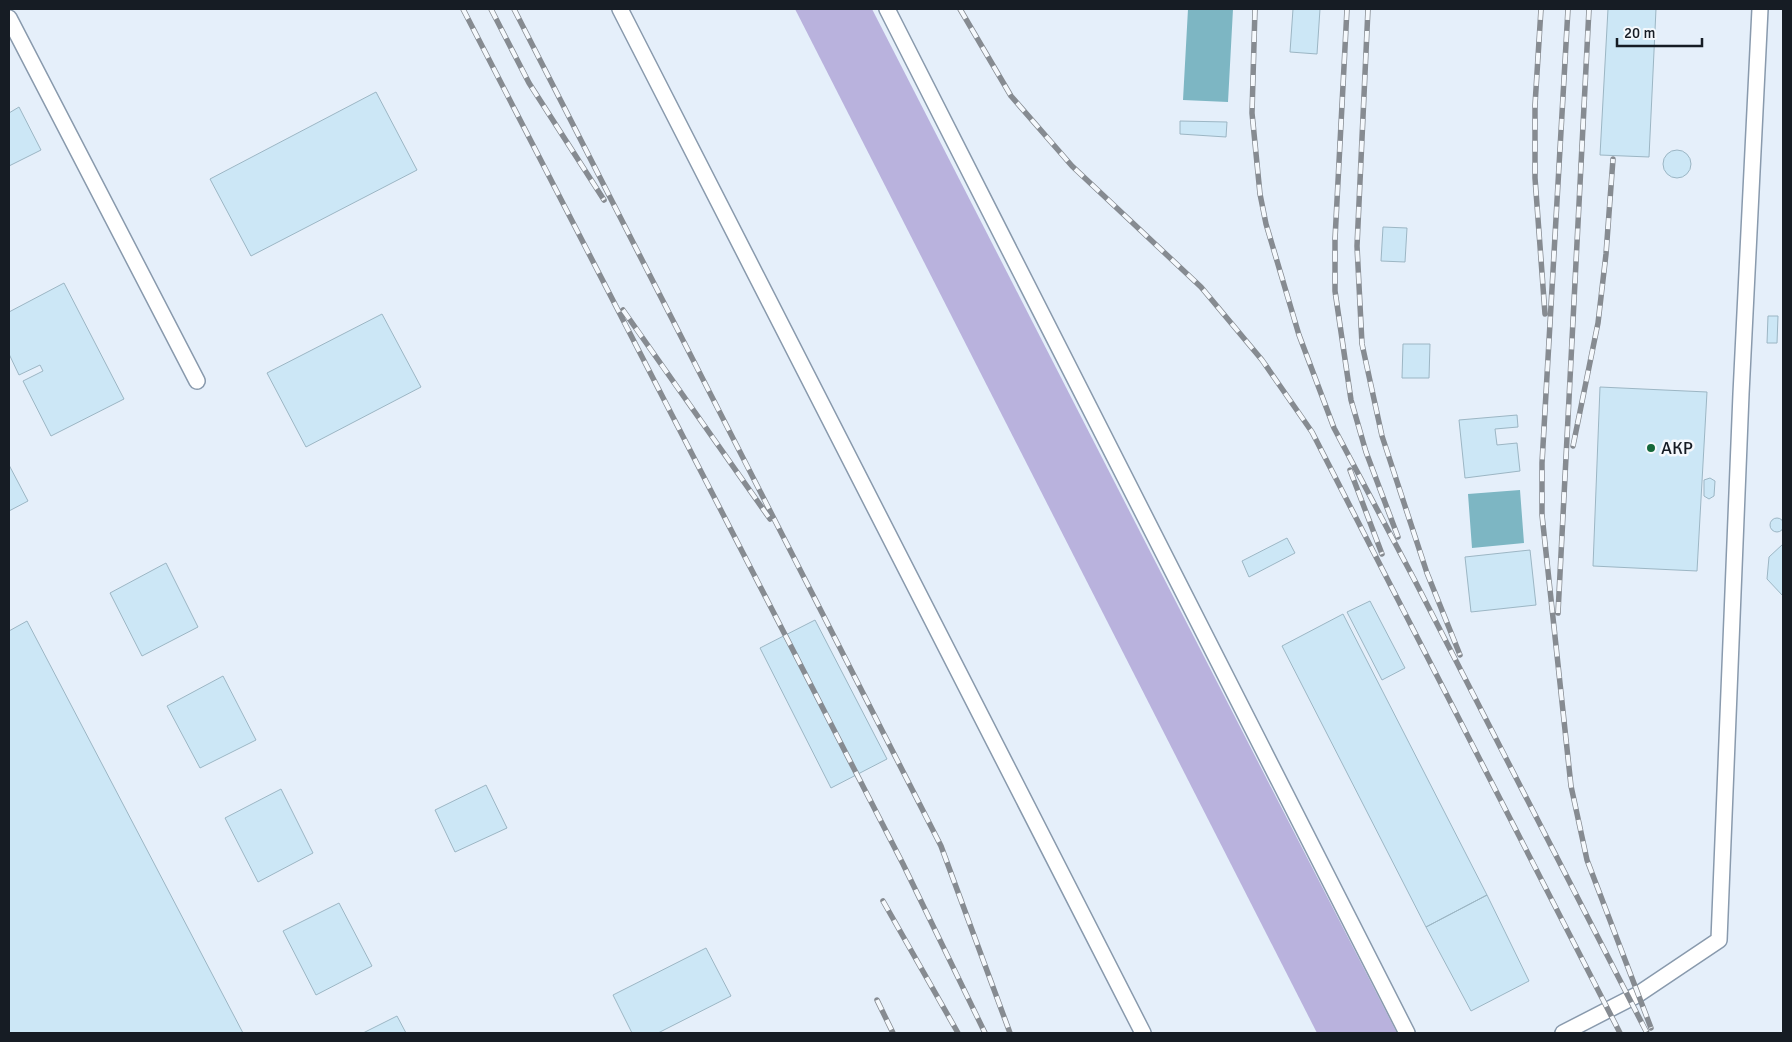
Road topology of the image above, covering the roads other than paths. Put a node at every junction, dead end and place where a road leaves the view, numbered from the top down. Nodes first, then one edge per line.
1 (620, 9) edge
2 (887, 9) edge
3 (1760, 9) edge
4 (9, 18) edge
5 (197, 381) dead end
6 (1143, 1033) edge
7 (1407, 1033) edge
8 (1563, 1033) edge

1 - 6 lane
2 - 7 lane
3 - 8 lane
4 - 5 lane

